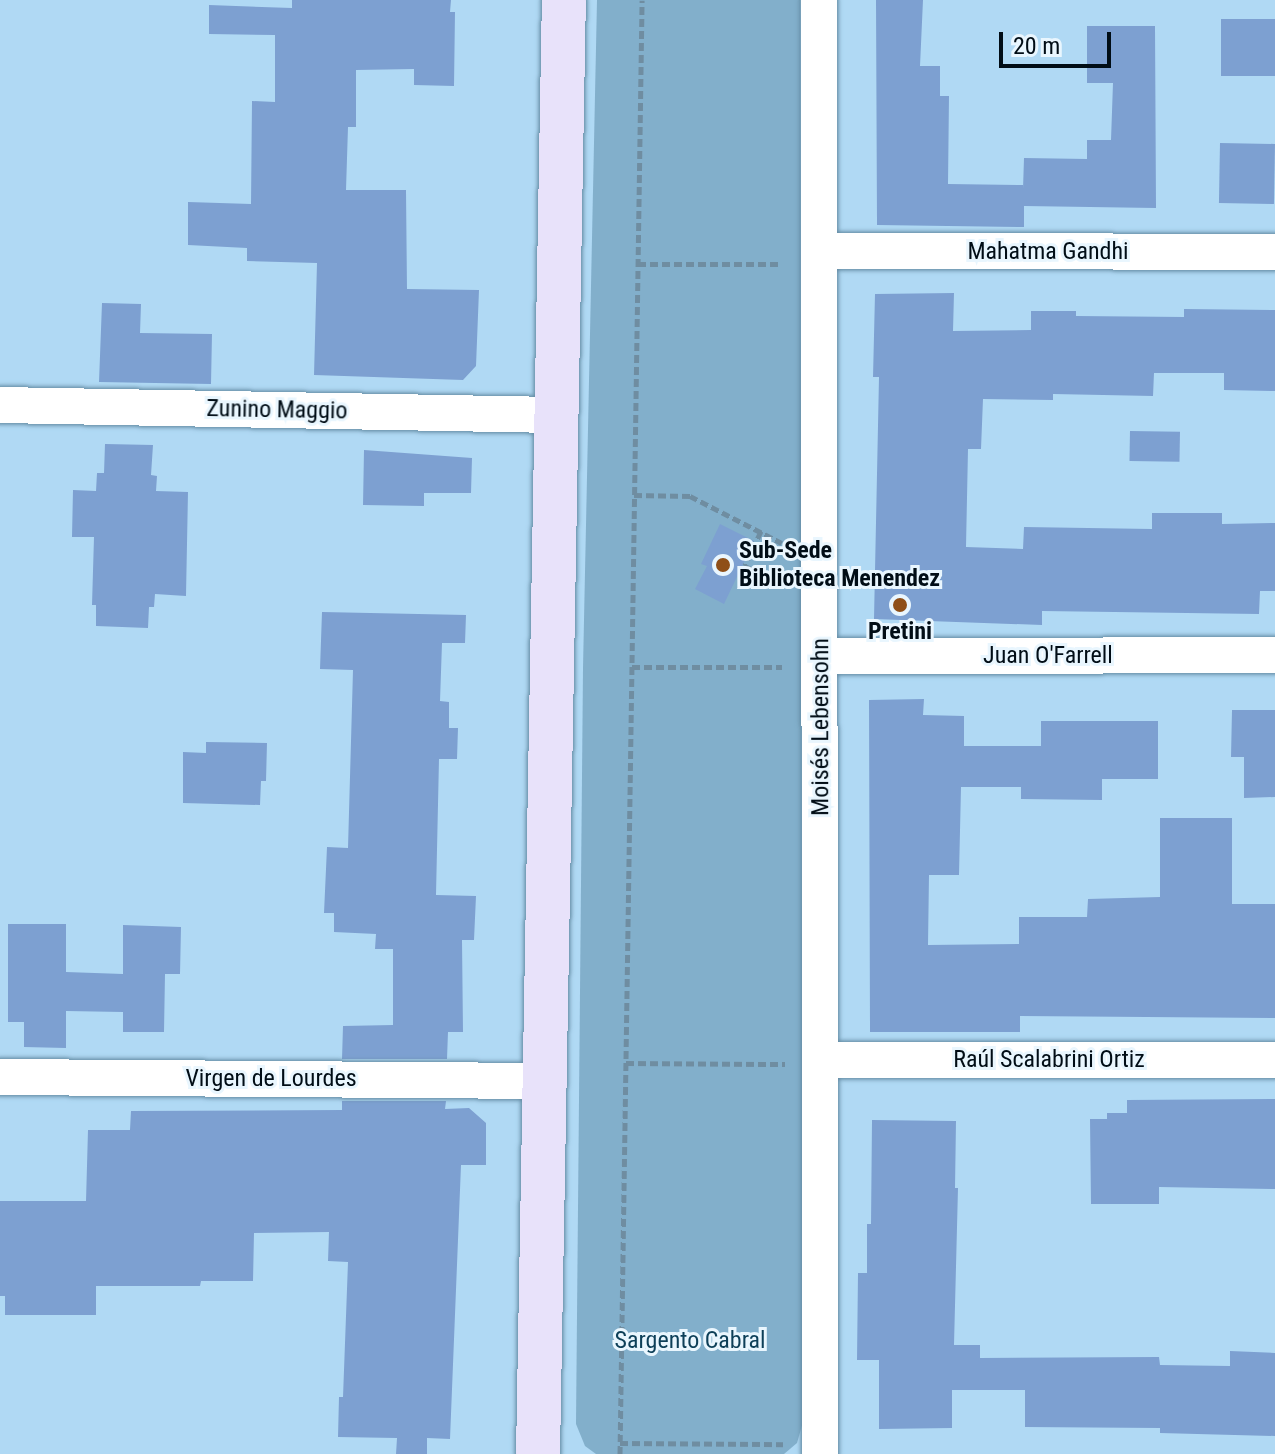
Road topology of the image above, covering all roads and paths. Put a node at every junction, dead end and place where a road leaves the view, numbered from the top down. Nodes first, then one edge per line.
1 (564, 0) edge
2 (642, 0) edge
3 (819, 0) edge
4 (822, 251) junction
5 (1275, 252) edge
6 (638, 264) junction
7 (781, 264) dead end
8 (0, 405) edge
9 (554, 415) junction
10 (634, 495) junction
11 (761, 531) junction
12 (782, 543) dead end
13 (821, 603) junction
14 (1275, 655) edge
15 (821, 656) junction
16 (632, 667) junction
17 (782, 667) dead end
18 (822, 1060) junction
19 (1275, 1060) edge
20 (626, 1063) junction
21 (0, 1077) edge
22 (543, 1081) junction
23 (620, 1443) junction
24 (784, 1444) dead end
25 (538, 1454) edge
26 (620, 1454) edge
27 (820, 1454) edge

1 - 9 main road
2 - 6 path
3 - 4 street, Moisés Lebensohn
4 - 5 street, Mahatma Gandhi
4 - 13 street, Moisés Lebensohn
6 - 7 path
6 - 10 path
8 - 9 street, Zunino Maggio
9 - 22 main road
10 - 11 path
10 - 16 path
11 - 12 path
11 - 13 path
13 - 15 street, Moisés Lebensohn
14 - 15 street, Juan O'Farrell
15 - 18 street, Moisés Lebensohn
16 - 17 path
16 - 20 path
18 - 19 street, Raúl Scalabrini Ortiz
18 - 20 path
18 - 27 street, Moisés Lebensohn
20 - 23 path
21 - 22 street, Virgen de Lourdes
22 - 25 main road
23 - 24 path
23 - 26 path

